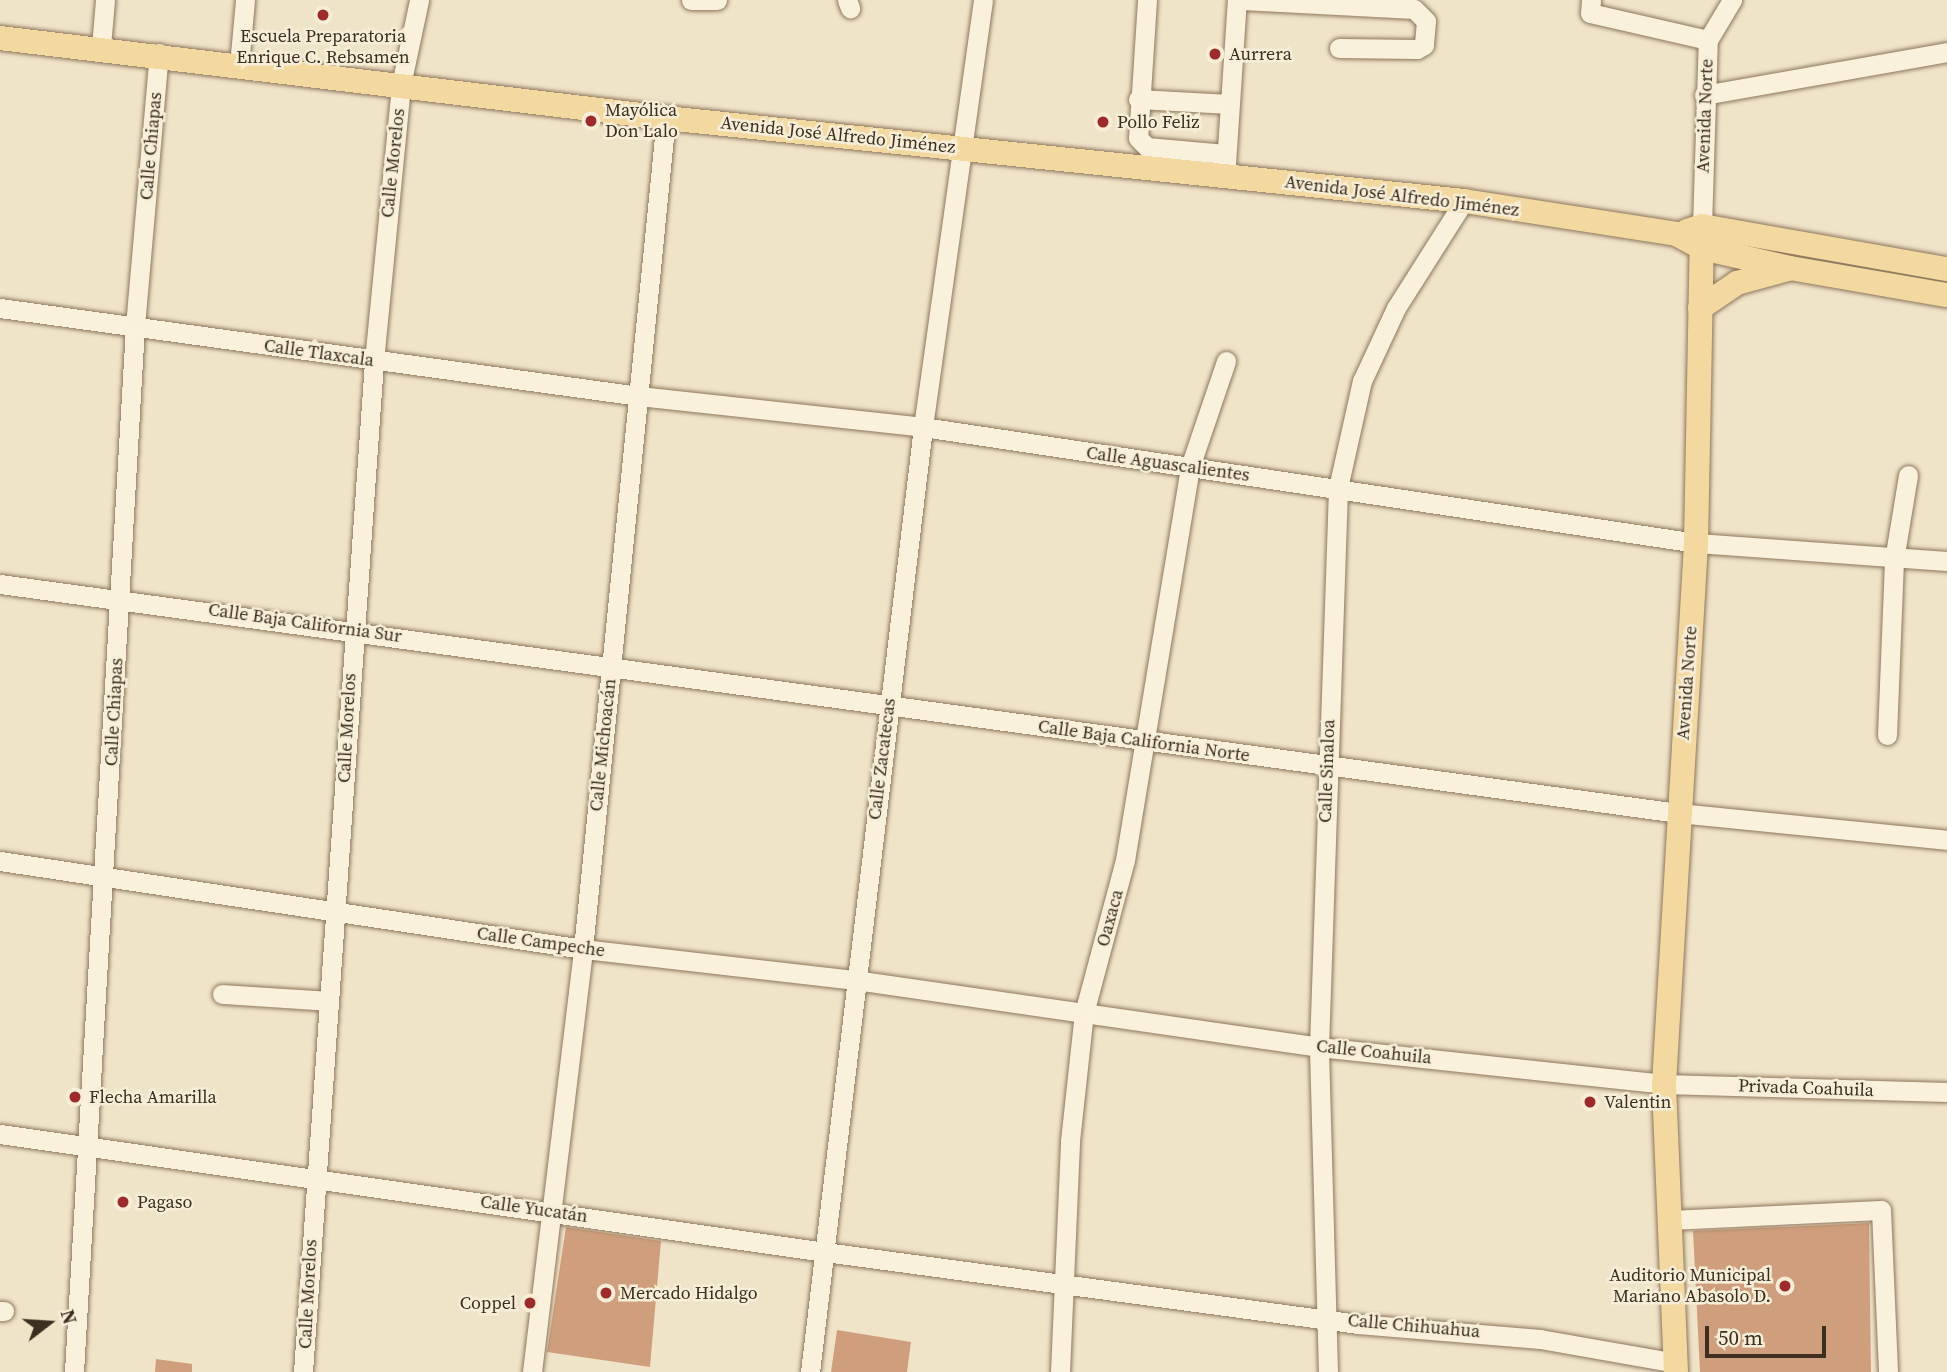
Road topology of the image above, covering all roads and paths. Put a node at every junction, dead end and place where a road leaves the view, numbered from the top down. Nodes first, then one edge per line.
1 (105, 0) edge
2 (245, 0) edge
3 (419, 0) edge
4 (691, 0) edge
5 (717, 0) edge
6 (983, 0) edge
7 (1147, 0) edge
8 (1240, 0) edge
9 (1732, 0) edge
10 (1591, 7) edge
11 (0, 38) edge
12 (1708, 40) junction
13 (101, 46) junction
14 (1339, 48) dead end
15 (159, 52) junction
16 (1947, 52) edge
17 (239, 65) junction
18 (401, 85) junction
19 (1704, 95) junction
20 (1138, 99) junction
21 (1230, 104) junction
22 (666, 118) junction
23 (965, 148) junction
24 (1226, 165) junction
25 (1464, 201) junction
26 (1702, 237) junction
27 (1790, 268) junction
28 (1947, 269) edge
29 (1947, 295) edge
30 (0, 308) edge
31 (1700, 308) junction
32 (135, 326) junction
33 (374, 361) junction
34 (1226, 361) dead end
35 (639, 396) junction
36 (923, 427) junction
37 (1190, 467) junction
38 (1908, 475) dead end
39 (1338, 488) junction
40 (1696, 543) junction
41 (1894, 560) junction
42 (1947, 561) edge
43 (0, 584) edge
44 (120, 596) junction
45 (353, 630) junction
46 (611, 664) junction
47 (889, 705) junction
48 (1887, 735) dead end
49 (1143, 742) junction
50 (1327, 766) junction
51 (1678, 813) junction
52 (1947, 840) edge
53 (0, 861) edge
54 (107, 877) junction
55 (336, 910) junction
56 (583, 949) junction
57 (855, 980) junction
58 (222, 994) dead end
59 (329, 1001) junction
60 (1084, 1013) junction
61 (1319, 1047) junction
62 (1664, 1084) junction
63 (1947, 1092) edge
64 (0, 1134) edge
65 (88, 1146) junction
66 (315, 1178) junction
67 (551, 1211) junction
68 (1670, 1220) junction
69 (825, 1252) junction
70 (1067, 1283) junction
71 (1325, 1315) junction
72 (1676, 1368) edge
73 (74, 1372) edge
74 (303, 1372) edge
75 (532, 1372) edge
76 (810, 1372) edge
77 (1060, 1372) edge
78 (1328, 1372) edge
79 (1888, 1372) edge

1 - 13 street
2 - 17 street
3 - 18 street, Calle Morelos
4 - 5 street
6 - 23 street, Calle Zacatecas
7 - 20 street
8 - 14 street
8 - 21 street
9 - 12 street, Avenida Norte
10 - 12 street
11 - 13 main road, Avenida José Alfredo Jiménez
12 - 19 street, Avenida Norte
13 - 15 main road, Avenida José Alfredo Jiménez
15 - 17 main road, Avenida José Alfredo Jiménez
15 - 32 street, Calle Chiapas
16 - 19 street
17 - 18 main road, Avenida José Alfredo Jiménez
18 - 22 main road, Avenida José Alfredo Jiménez
18 - 33 street, Calle Morelos
19 - 26 street, Avenida Norte
20 - 21 street
20 - 24 street
21 - 24 street
22 - 23 main road, Avenida José Alfredo Jiménez
22 - 35 street, Calle Michoacán
23 - 24 main road, Avenida José Alfredo Jiménez
23 - 36 street, Calle Zacatecas
24 - 25 main road, Avenida José Alfredo Jiménez
25 - 26 main road, Avenida José Alfredo Jiménez
25 - 39 street, Calle Sinaloa
26 - 27 main road
26 - 28 main road
26 - 31 main road, Avenida Norte
27 - 29 main road
27 - 31 main road
30 - 32 street, Calle Tlaxcala
31 - 40 main road, Avenida Norte
32 - 33 street, Calle Tlaxcala
32 - 44 street, Calle Chiapas
33 - 35 street, Calle Tlaxcala
33 - 45 street, Calle Morelos
34 - 37 street, Oaxaca
35 - 36 street, Calle Aguascalientes
35 - 46 street, Calle Michoacán
36 - 37 street, Calle Aguascalientes
36 - 47 street, Calle Zacatecas
37 - 39 street, Calle Aguascalientes
37 - 49 street, Oaxaca
38 - 41 street
39 - 40 street, Calle Aguascalientes
39 - 50 street, Calle Sinaloa
40 - 41 street, Calle Aguascalientes
40 - 51 main road, Avenida Norte
41 - 42 street, Calle Aguascalientes
41 - 48 street
43 - 44 street, Calle Baja California Sur
44 - 45 street, Calle Baja California Sur
44 - 54 street, Calle Chiapas
45 - 46 street, Calle Baja California Sur
45 - 55 street, Calle Morelos
46 - 47 street, Calle Baja California Norte
46 - 56 street, Calle Michoacán
47 - 49 street, Calle Baja California Norte
47 - 57 street, Calle Zacatecas
49 - 50 street, Calle Baja California Norte
49 - 60 street, Oaxaca
50 - 51 street, Calle Baja California Norte
50 - 61 street, Calle Sinaloa
51 - 52 street, Calle Baja California Norte
51 - 62 main road, Avenida Norte
53 - 54 street, Calle Campeche
54 - 55 street, Calle Campeche
54 - 65 street, Calle Chiapas
55 - 56 street, Calle Campeche
55 - 59 street, Calle Morelos
56 - 57 street, Calle Campeche
56 - 67 street, Calle Michoacán
57 - 60 street, Calle Campeche
57 - 69 street, Calle Zacatecas
58 - 59 street
59 - 66 street, Calle Morelos
60 - 61 street, Calle Coahuila
60 - 70 street, Oaxaca
61 - 62 street, Calle Coahuila
61 - 71 street, Calle Sinaloa
62 - 63 street, Privada Coahuila
62 - 68 main road, Avenida Norte
64 - 65 street, Calle Yucatán
65 - 66 street, Calle Yucatán
65 - 73 street, Calle Chiapas
66 - 67 street, Calle Yucatán
66 - 74 street, Calle Morelos
67 - 69 street, Calle Yucatán
67 - 75 street, Calle Michoacán
68 - 72 main road, Avenida Norte
68 - 79 street
69 - 70 street, Calle Yucatán
69 - 76 street, Calle Zacatecas
70 - 71 street, Calle Chihuahua
70 - 77 street, Oaxaca
71 - 72 street, Calle Chihuahua
71 - 78 street, Calle Sinaloa

